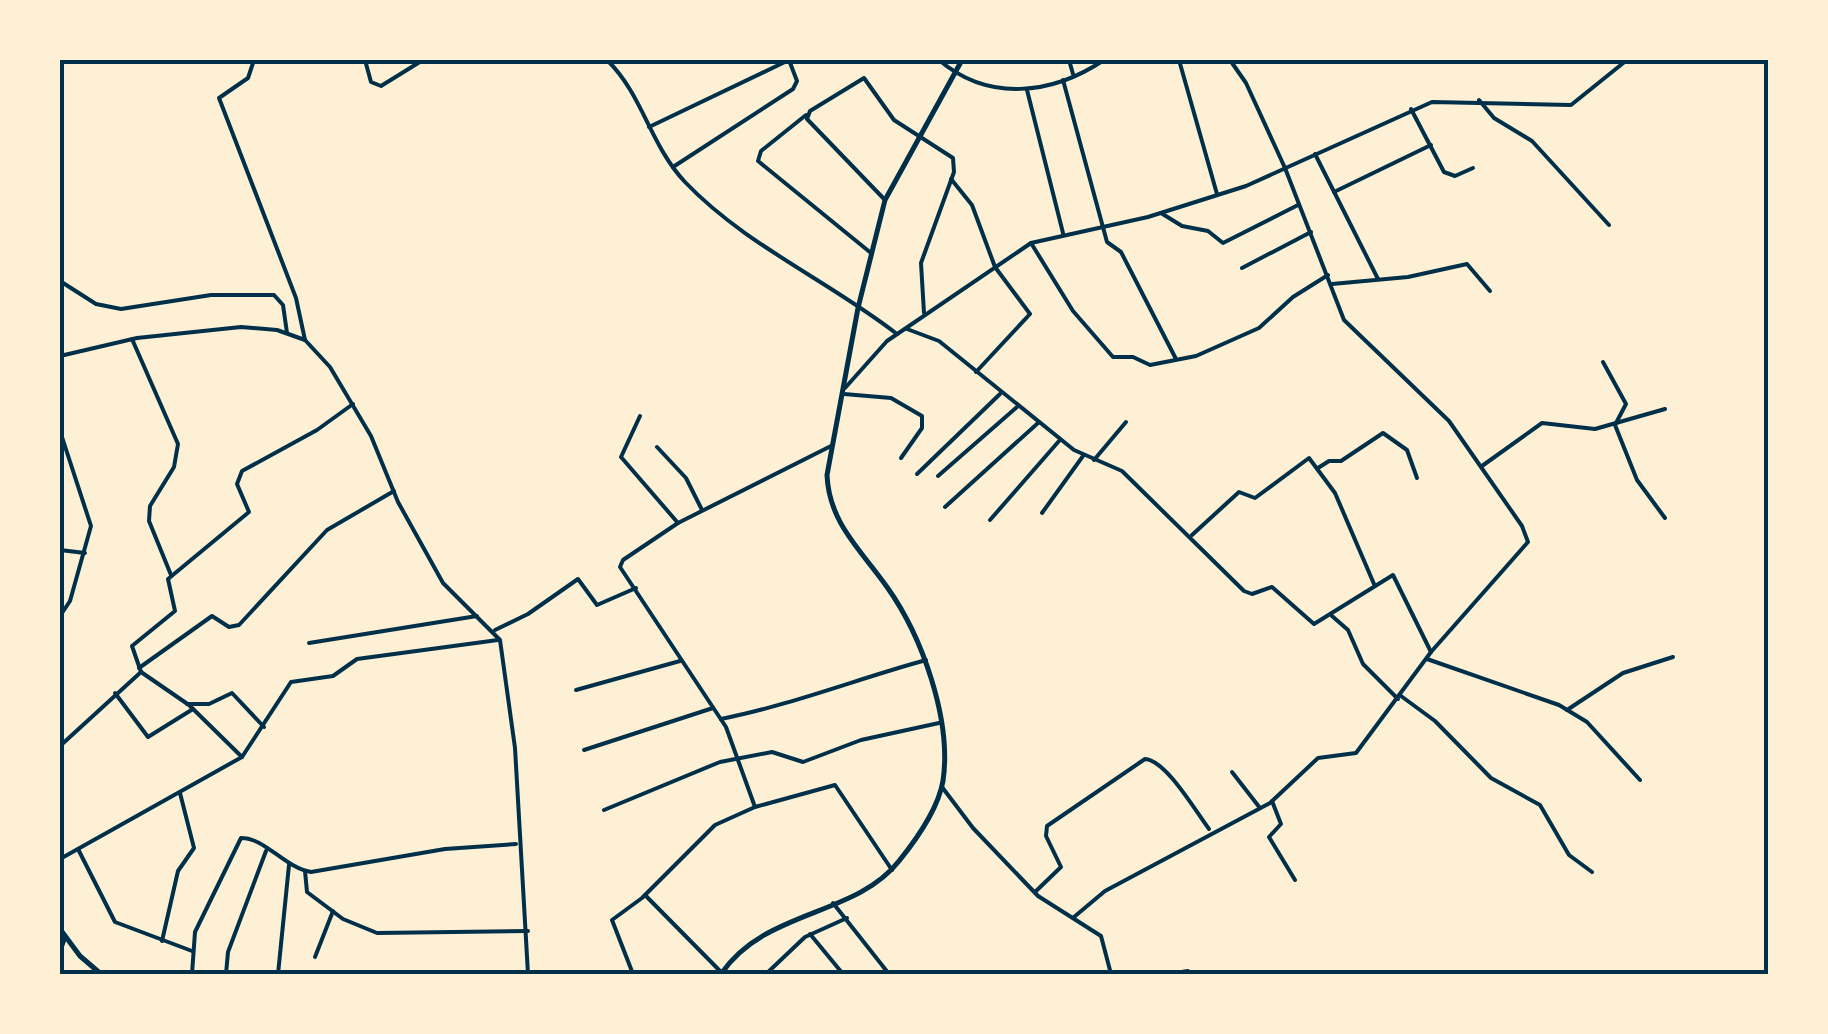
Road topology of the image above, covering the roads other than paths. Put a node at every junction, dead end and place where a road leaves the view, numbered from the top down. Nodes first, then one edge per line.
1 (254, 60) edge
2 (365, 60) edge
3 (423, 60) edge
4 (607, 60) edge
5 (790, 60) edge
6 (939, 60) edge
7 (962, 60) edge
8 (1026, 60) edge
9 (1055, 60) edge
10 (1069, 60) edge
11 (1104, 60) edge
12 (1180, 60) edge
13 (1230, 60) edge
14 (1627, 60) edge
15 (954, 73) junction
16 (1074, 76) junction
17 (1063, 80) junction
18 (1028, 90) junction
19 (1479, 100) junction
20 (1410, 109) junction
21 (806, 115) junction
22 (649, 127) junction
23 (918, 138) junction
24 (1431, 145) junction
25 (1315, 154) junction
26 (673, 167) junction
27 (1285, 168) junction
28 (1474, 168) dead end
29 (951, 179) junction
30 (1334, 192) junction
31 (1217, 194) junction
32 (885, 200) junction
33 (1299, 204) junction
34 (1161, 213) junction
35 (1609, 226) dead end
36 (1102, 227) junction
37 (1311, 232) junction
38 (1062, 233) junction
39 (1030, 243) junction
40 (871, 253) junction
41 (995, 267) junction
42 (1242, 268) dead end
43 (1328, 275) junction
44 (1378, 280) junction
45 (60, 281) edge
46 (1332, 284) junction
47 (1490, 290) dead end
48 (858, 308) junction
49 (924, 314) junction
50 (905, 328) junction
51 (287, 333) junction
52 (896, 334) junction
53 (132, 339) junction
54 (305, 340) junction
55 (60, 356) edge
56 (1176, 360) junction
57 (1603, 362) dead end
58 (976, 372) junction
59 (845, 391) junction
60 (1001, 393) junction
61 (353, 404) junction
62 (1018, 406) junction
63 (1665, 409) dead end
64 (640, 416) dead end
65 (1126, 422) dead end
66 (1038, 423) junction
67 (1614, 425) junction
68 (60, 431) edge
69 (1060, 440) junction
70 (832, 446) junction
71 (657, 447) dead end
72 (1083, 456) junction
73 (902, 458) dead end
74 (1094, 460) junction
75 (1482, 466) junction
76 (1318, 468) junction
77 (917, 474) dead end
78 (938, 476) dead end
79 (1417, 478) dead end
80 (394, 492) junction
81 (944, 507) dead end
82 (702, 510) junction
83 (1042, 513) dead end
84 (1665, 518) dead end
85 (990, 520) dead end
86 (678, 524) junction
87 (1191, 537) junction
88 (60, 550) edge
89 (85, 554) junction
90 (171, 575) junction
91 (1374, 584) junction
92 (636, 588) junction
93 (60, 616) edge
94 (478, 616) junction
95 (1332, 616) junction
96 (495, 630) junction
97 (500, 640) junction
98 (308, 643) dead end
99 (1431, 652) junction
100 (1673, 657) dead end
101 (1427, 659) junction
102 (926, 660) junction
103 (680, 661) junction
104 (140, 670) junction
105 (576, 690) dead end
106 (115, 694) junction
107 (1400, 698) junction
108 (187, 704) junction
109 (713, 708) junction
110 (193, 709) junction
111 (1567, 710) junction
112 (721, 719) junction
113 (939, 723) junction
114 (264, 727) junction
115 (60, 746) edge
116 (584, 750) dead end
117 (242, 757) junction
118 (740, 758) junction
119 (1232, 772) dead end
120 (1640, 780) dead end
121 (942, 787) junction
122 (180, 793) junction
123 (1272, 802) junction
124 (755, 807) junction
125 (1260, 808) junction
126 (604, 810) dead end
127 (1211, 831) junction
128 (518, 844) junction
129 (78, 849) junction
130 (266, 850) junction
131 (60, 859) edge
132 (289, 865) junction
133 (892, 870) junction
134 (304, 871) junction
135 (1592, 872) dead end
136 (1295, 880) dead end
137 (1035, 892) junction
138 (645, 895) junction
139 (833, 902) junction
140 (333, 911) junction
141 (1074, 916) junction
142 (847, 918) junction
143 (60, 929) edge
144 (529, 931) junction
145 (810, 934) junction
146 (66, 937) junction
147 (162, 941) junction
148 (193, 951) junction
149 (60, 952) edge
150 (315, 956) dead end
151 (1188, 970) dead end
152 (102, 974) edge
153 (192, 974) edge
154 (226, 974) edge
155 (278, 974) edge
156 (528, 974) edge
157 (633, 974) edge
158 (722, 974) edge
159 (766, 974) edge
160 (843, 974) edge
161 (889, 974) edge
162 (1111, 974) edge
163 (1168, 974) edge

1 - 54 street
2 - 3 street
4 - 22 street
5 - 22 street
5 - 26 street
6 - 15 street
7 - 15 highway
8 - 9 street
10 - 16 street
11 - 16 street
12 - 31 street
13 - 27 street
14 - 19 street
15 - 18 street
15 - 23 highway
16 - 17 street
17 - 18 street
17 - 36 street
18 - 38 street
19 - 20 street
19 - 35 street
20 - 24 street
20 - 25 street
21 - 23 street
21 - 32 street
21 - 40 street
22 - 26 street
23 - 29 street
23 - 32 highway
24 - 28 street
24 - 30 street
25 - 27 street
25 - 30 street
26 - 48 street
27 - 31 street
27 - 33 street
29 - 41 street
29 - 49 street
30 - 44 street
31 - 34 street
32 - 40 highway
33 - 34 street
33 - 37 street
34 - 36 street
36 - 38 street
36 - 56 street
37 - 42 street
37 - 43 street
38 - 39 street
39 - 41 street
39 - 56 street
40 - 48 highway
41 - 49 street
41 - 58 street
43 - 46 street
43 - 56 street
44 - 46 street
44 - 47 street
45 - 51 street
46 - 75 street
48 - 52 street
48 - 59 highway
49 - 50 street
50 - 52 street
50 - 58 street
51 - 53 street
51 - 54 street
52 - 59 street
53 - 55 street
53 - 90 street
54 - 61 street
57 - 67 street
58 - 60 street
59 - 70 highway
59 - 73 street
60 - 62 street
60 - 77 street
61 - 80 street
61 - 90 street
62 - 66 street
62 - 78 street
63 - 67 street
64 - 86 street
65 - 74 street
66 - 69 street
66 - 81 street
67 - 75 street
67 - 84 street
68 - 89 street
69 - 72 street
69 - 85 street
70 - 82 street
70 - 102 highway
71 - 82 street
72 - 74 street
72 - 83 street
74 - 87 street
75 - 99 street
76 - 79 street
76 - 87 street
76 - 91 street
80 - 94 street
80 - 104 street
82 - 86 street
86 - 92 street
87 - 95 street
88 - 89 street
89 - 93 street
90 - 104 street
91 - 95 street
91 - 99 street
92 - 96 street
92 - 103 street
94 - 96 street
94 - 98 street
95 - 107 street
96 - 97 street
97 - 114 street
97 - 128 street
99 - 101 street
100 - 111 street
101 - 107 street
101 - 111 street
102 - 112 street
102 - 113 highway
103 - 105 street
103 - 109 street
104 - 106 street
104 - 108 street
106 - 110 street
106 - 115 street
107 - 123 street
107 - 135 street
108 - 110 street
108 - 114 street
109 - 112 street
109 - 116 street
110 - 117 street
111 - 120 street
112 - 118 street
113 - 118 street
113 - 121 highway
114 - 117 street
117 - 122 street
118 - 124 street
118 - 126 street
119 - 125 street
121 - 133 highway
121 - 137 street
122 - 129 street
122 - 147 street
123 - 125 street
123 - 136 street
124 - 133 street
124 - 138 street
125 - 127 street
127 - 137 street
127 - 141 street
128 - 134 street
128 - 144 street
129 - 131 street
129 - 147 street
130 - 132 street
130 - 148 street
130 - 154 street
132 - 134 street
132 - 155 street
133 - 139 highway
134 - 140 street
137 - 141 street
138 - 157 street
138 - 158 street
139 - 142 street
139 - 158 highway
140 - 144 street
140 - 150 street
141 - 162 street
142 - 145 street
142 - 161 street
143 - 146 highway
144 - 156 street
145 - 159 street
145 - 160 street
146 - 149 street
146 - 152 highway
147 - 148 street
148 - 153 street
151 - 163 street

